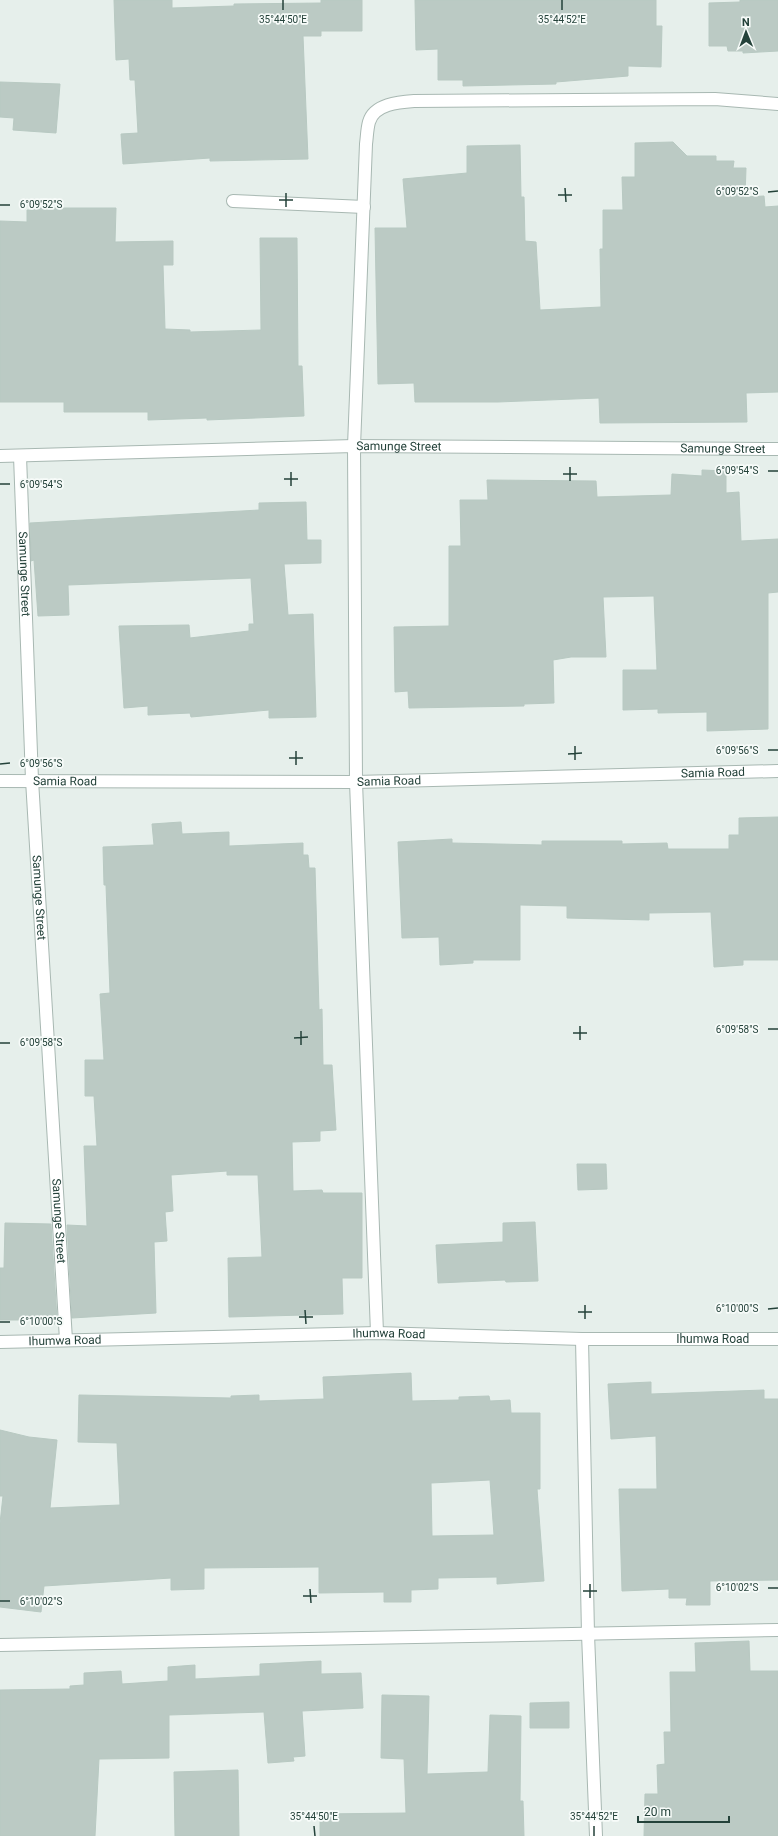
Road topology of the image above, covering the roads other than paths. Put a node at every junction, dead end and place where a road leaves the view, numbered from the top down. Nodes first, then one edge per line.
1 (778, 104) edge
2 (233, 201) dead end
3 (364, 207) junction
4 (354, 446) junction
5 (778, 450) edge
6 (0, 456) edge
7 (20, 456) junction
8 (778, 771) edge
9 (32, 780) junction
10 (0, 781) edge
11 (356, 782) junction
12 (377, 1333) junction
13 (582, 1339) junction
14 (778, 1339) edge
15 (66, 1340) junction
16 (0, 1342) edge
17 (778, 1630) edge
18 (588, 1634) junction
19 (0, 1645) edge
20 (596, 1836) edge

1 - 3 street
2 - 3 street
3 - 4 street
4 - 5 street, Samunge Street
4 - 7 street, Samunge Street
4 - 11 street
6 - 7 street, Samunge Street
7 - 9 street, Samunge Street
8 - 11 street, Samia Road
9 - 10 street, Samia Road
9 - 11 street, Samia Road
9 - 15 street, Samunge Street
11 - 12 street
12 - 13 street, Ihumwa Road
12 - 15 street, Ihumwa Road
13 - 14 street, Ihumwa Road
13 - 18 street
15 - 16 street, Ihumwa Road
17 - 18 street
18 - 19 street
18 - 20 street

